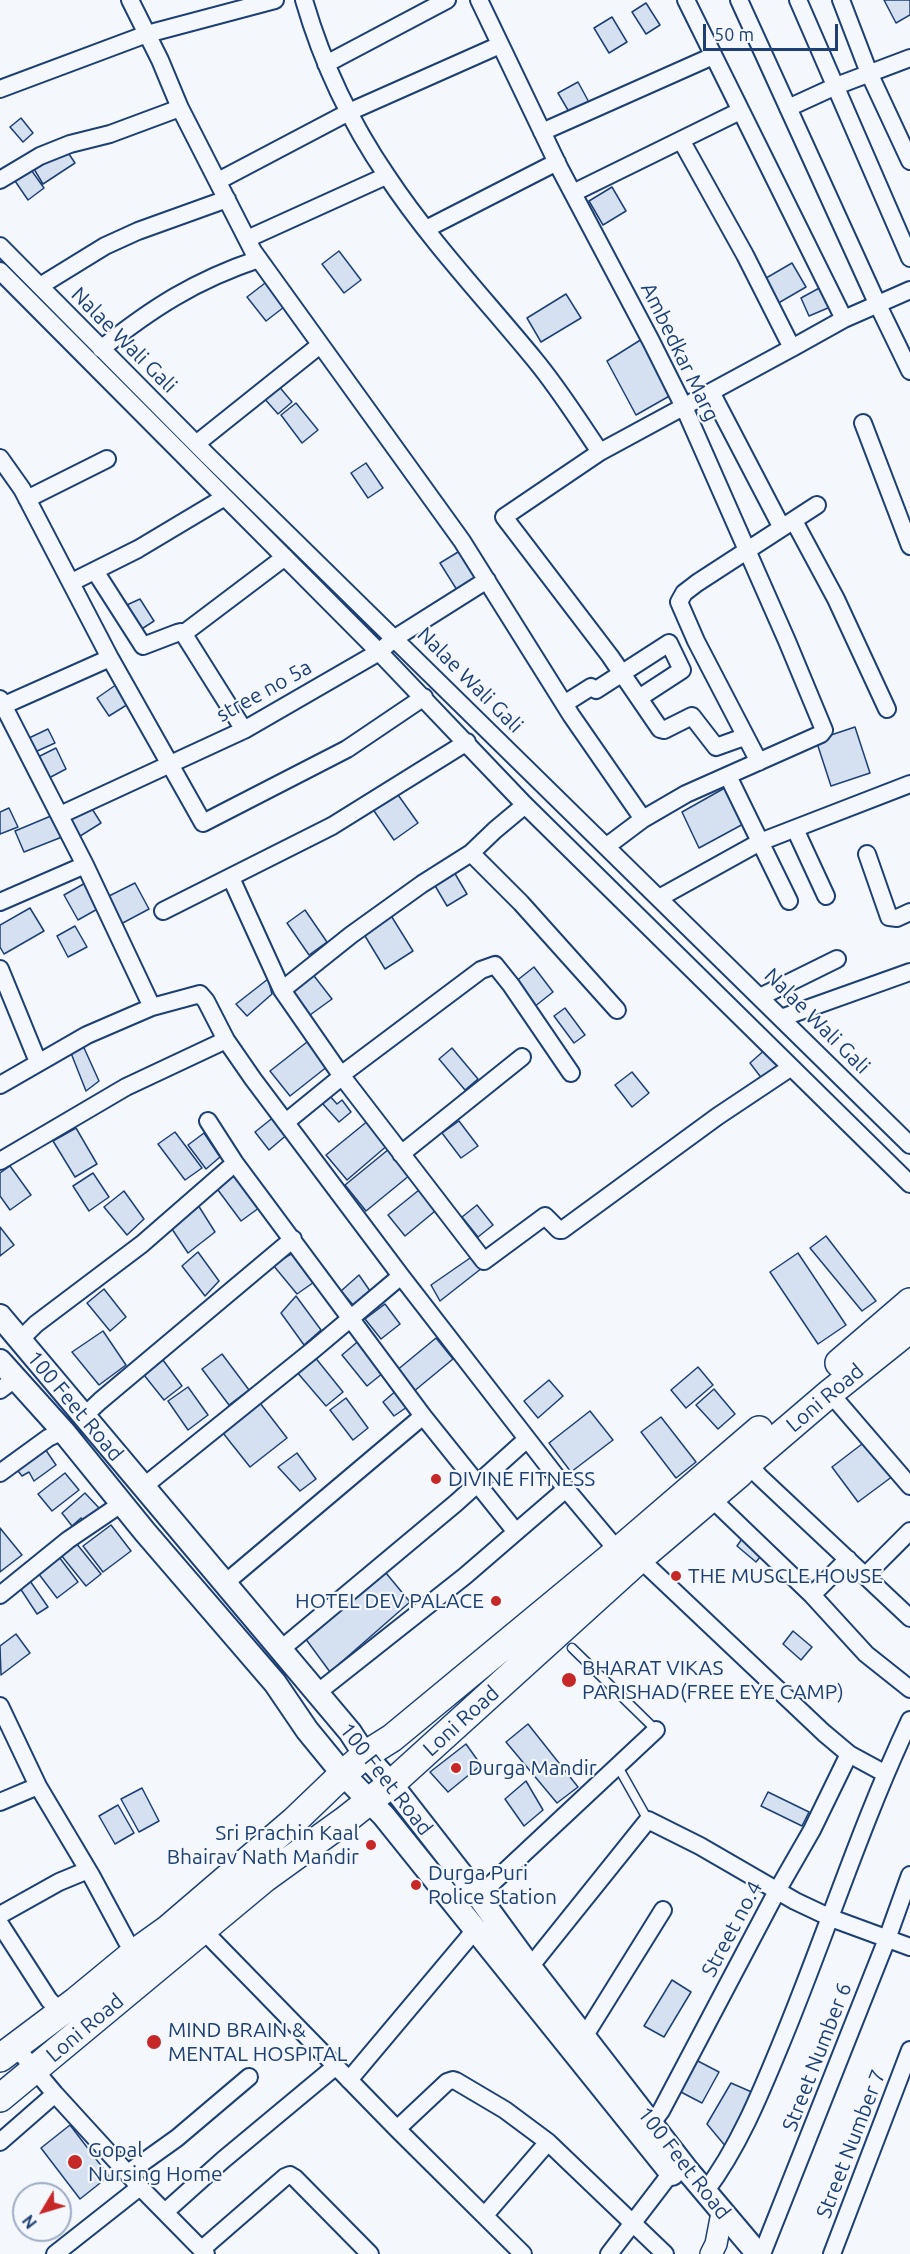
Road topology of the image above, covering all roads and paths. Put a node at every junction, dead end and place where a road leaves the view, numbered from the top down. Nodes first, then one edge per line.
1 (130, 0) edge
2 (274, 0) edge
3 (304, 0) edge
4 (447, 0) edge
5 (479, 0) edge
6 (686, 0) edge
7 (739, 0) edge
8 (798, 0) edge
9 (841, 0) edge
10 (147, 34) junction
11 (501, 45) junction
12 (712, 56) junction
13 (910, 58) edge
14 (326, 64) junction
15 (869, 73) junction
16 (836, 86) junction
17 (0, 89) edge
18 (180, 108) junction
19 (788, 108) junction
20 (740, 111) junction
21 (349, 112) junction
22 (542, 132) junction
23 (681, 140) junction
24 (910, 161) edge
25 (557, 162) junction
26 (386, 176) junction
27 (0, 180) edge
28 (218, 181) junction
29 (573, 193) junction
30 (227, 199) junction
31 (426, 229) junction
32 (247, 239) junction
33 (0, 246) edge
34 (910, 258) edge
35 (259, 259) junction
36 (0, 271) edge
37 (40, 286) junction
38 (910, 290) edge
39 (877, 303) junction
40 (844, 319) junction
41 (320, 345) junction
42 (792, 348) junction
43 (101, 349) junction
44 (910, 371) edge
45 (711, 392) junction
46 (684, 407) junction
47 (863, 423) dead end
48 (196, 444) junction
49 (600, 452) junction
50 (0, 458) edge
51 (107, 459) dead end
52 (225, 497) junction
53 (27, 499) junction
54 (817, 505) dead end
55 (788, 524) junction
56 (910, 546) edge
57 (748, 550) junction
58 (285, 558) junction
59 (95, 571) junction
60 (487, 580) junction
61 (72, 582) junction
62 (183, 634) junction
63 (395, 638) junction
64 (379, 652) junction
65 (110, 657) junction
66 (622, 672) junction
67 (424, 698) junction
68 (639, 698) junction
69 (1, 704) edge
70 (564, 704) junction
71 (887, 709) dead end
72 (244, 730) junction
73 (744, 737) junction
74 (467, 742) junction
75 (759, 762) junction
76 (170, 766) junction
77 (728, 776) junction
78 (910, 784) edge
79 (525, 805) junction
80 (60, 815) junction
81 (643, 819) junction
82 (795, 829) junction
83 (760, 842) junction
84 (607, 846) junction
85 (471, 853) junction
86 (867, 854) dead end
87 (85, 864) junction
88 (231, 878) junction
89 (826, 896) dead end
90 (659, 898) junction
91 (789, 901) dead end
92 (0, 902) edge
93 (163, 911) dead end
94 (910, 912) edge
95 (837, 959) dead end
96 (0, 969) edge
97 (910, 972) edge
98 (282, 990) junction
99 (760, 997) junction
100 (152, 1007) junction
101 (617, 1010) dead end
102 (781, 1018) junction
103 (226, 1040) junction
104 (522, 1057) dead end
105 (38, 1062) junction
106 (790, 1068) junction
107 (571, 1073) dead end
108 (341, 1075) junction
109 (0, 1085) edge
110 (208, 1121) dead end
111 (286, 1122) junction
112 (910, 1145) edge
113 (401, 1154) junction
114 (0, 1161) edge
115 (235, 1163) junction
116 (910, 1184) edge
117 (293, 1239) junction
118 (401, 1276) junction
119 (910, 1302) edge
120 (0, 1316) edge
121 (351, 1318) junction
122 (910, 1329) edge
123 (20, 1340) junction
124 (0, 1361) edge
125 (38, 1362) junction
126 (8, 1384) edge
127 (830, 1393) junction
128 (423, 1416) junction
129 (83, 1417) junction
130 (63, 1431) junction
131 (526, 1439) junction
132 (742, 1457) junction
133 (0, 1473) edge
134 (478, 1484) junction
135 (143, 1486) junction
136 (910, 1486) edge
137 (566, 1490) junction
138 (711, 1498) junction
139 (121, 1504) junction
140 (910, 1531) edge
141 (516, 1532) junction
142 (630, 1558) junction
143 (848, 1559) junction
144 (866, 1575) junction
145 (224, 1584) junction
146 (0, 1595) edge
147 (812, 1595) junction
148 (910, 1618) edge
149 (572, 1648) dead end
150 (280, 1650) junction
151 (910, 1689) edge
152 (317, 1693) junction
153 (0, 1706) edge
154 (910, 1719) edge
155 (656, 1730) joint
156 (849, 1754) junction
157 (365, 1755) junction
158 (617, 1765) junction
159 (885, 1773) junction
160 (343, 1774) junction
161 (391, 1784) junction
162 (38, 1786) junction
163 (369, 1801) junction
164 (0, 1802) edge
165 (648, 1820) junction
166 (88, 1870) junction
167 (910, 1875) edge
168 (488, 1887) dead end
169 (777, 1891) junction
170 (663, 1910) dead end
171 (0, 1915) edge
172 (831, 1918) junction
173 (195, 1921) junction
174 (0, 1924) edge
175 (475, 1930) junction
176 (887, 1939) junction
177 (127, 1942) dead end
178 (910, 1947) edge
179 (530, 1967) junction
180 (61, 2012) junction
181 (584, 2037) junction
182 (910, 2049) edge
183 (8, 2052) edge
184 (336, 2066) junction
185 (33, 2070) junction
186 (249, 2077) dead end
187 (349, 2080) junction
188 (55, 2094) junction
189 (0, 2098) edge
190 (652, 2123) junction
191 (398, 2129) junction
192 (0, 2142) edge
193 (548, 2142) junction
194 (128, 2173) junction
195 (671, 2173) junction
196 (140, 2187) junction
197 (705, 2192) junction
198 (165, 2212) junction
199 (485, 2215) junction
200 (634, 2223) junction
201 (721, 2223) junction
202 (204, 2252) edge
203 (55, 2254) edge
204 (370, 2254) edge
205 (523, 2254) edge
206 (609, 2254) edge
207 (665, 2254) edge
208 (711, 2254) edge
209 (737, 2254) edge
210 (760, 2254) edge
211 (832, 2254) edge

1 - 10 street
2 - 10 street
3 - 14 street
4 - 14 street
5 - 11 street, Ambedkar Marg
6 - 12 street
7 - 19 street
8 - 16 street
9 - 15 street
10 - 17 street
10 - 18 street
11 - 21 street
11 - 22 street, Ambedkar Marg
12 - 20 street
12 - 22 street
13 - 15 street
14 - 21 street
15 - 16 street
15 - 24 street
16 - 19 street
16 - 34 street
18 - 27 street
18 - 28 street
19 - 39 street
20 - 23 street
20 - 40 street
21 - 26 street
21 - 28 street
22 - 25 street, Ambedkar Marg
23 - 29 street
23 - 42 street
25 - 29 street, Ambedkar Marg
25 - 31 street
26 - 31 street
26 - 32 street
28 - 30 street
29 - 46 street, Ambedkar Marg
30 - 32 street
30 - 37 street
31 - 49 street
32 - 35 street
33 - 37 street, Nalae Wali Gali
35 - 41 street
35 - 43 street
36 - 52 street
37 - 43 street, Nalae Wali Gali
38 - 39 street
39 - 40 street
39 - 44 street
40 - 42 street
41 - 48 street
41 - 60 street
42 - 45 street
43 - 48 street, Nalae Wali Gali
45 - 46 street
45 - 55 street
46 - 49 street
46 - 57 street, Ambedkar Marg
47 - 56 street
48 - 63 street, Nalae Wali Gali
49 - 66 street
50 - 53 street
51 - 53 street
52 - 58 street
52 - 59 street
53 - 61 street
54 - 55 street
55 - 57 street
55 - 71 street
57 - 73 street
57 - 75 street, Ambedkar Marg
58 - 62 street
58 - 64 street
59 - 61 street
59 - 62 street
60 - 63 street, stree no 5a
60 - 70 street
61 - 65 street
62 - 72 street
63 - 64 street, stree no 5a
63 - 84 street, Nalae Wali Gali
64 - 67 street
64 - 72 street, stree no 5a
65 - 69 street
65 - 76 street
66 - 68 street
66 - 68 street
66 - 70 street
67 - 74 street
67 - 76 street
68 - 73 street
69 - 80 street
70 - 81 street
72 - 76 street, stree no 5a
73 - 75 street
74 - 79 street
74 - 88 street
75 - 77 street
76 - 80 street, stree no 5a
77 - 81 street
77 - 83 street
78 - 82 street
79 - 85 street
79 - 106 street
80 - 87 street
81 - 84 street
82 - 83 street
82 - 89 street
83 - 90 street
83 - 91 street
84 - 90 street, Nalae Wali Gali
85 - 98 street
85 - 101 street
86 - 94 street
87 - 92 street
87 - 100 street
88 - 93 street
88 - 98 street
90 - 99 street, Nalae Wali Gali
95 - 99 street
96 - 105 street
97 - 102 street
98 - 108 street
99 - 102 street, Nalae Wali Gali
100 - 103 street
100 - 105 street
102 - 112 street, Nalae Wali Gali
103 - 111 street
103 - 114 street
104 - 113 street
105 - 109 street
106 - 113 street
106 - 116 street
107 - 108 street
108 - 111 street
108 - 113 street
110 - 115 street
111 - 118 street
115 - 117 street
115 - 123 street
117 - 121 street
117 - 129 street
118 - 121 street
118 - 131 street
119 - 132 highway, Loni Road
120 - 123 main road, 100 Feet Road
121 - 128 street
121 - 135 street
122 - 127 highway, Loni Road
123 - 125 main road, 100 Feet Road
124 - 126 main road, 100 Feet Road
125 - 126 main road
125 - 129 main road, 100 Feet Road
126 - 130 main road, 100 Feet Road
127 - 132 highway, Loni Road
127 - 136 street
128 - 134 street
128 - 145 street
129 - 135 main road, 100 Feet Road
130 - 133 street
130 - 139 main road, 100 Feet Road
131 - 134 street
131 - 137 street
132 - 138 highway, Loni Road
132 - 142 highway, Loni Road
132 - 143 street
134 - 141 street
134 - 150 street
135 - 145 main road, 100 Feet Road
137 - 141 street
137 - 142 street
138 - 142 highway, Loni Road
138 - 147 street
139 - 146 street
139 - 160 main road, 100 Feet Road
140 - 144 street
141 - 152 street
142 - 156 street
142 - 157 highway, Loni Road
142 - 161 highway, Loni Road
143 - 144 street
143 - 147 street
144 - 148 street
145 - 150 main road, 100 Feet Road
147 - 151 street
149 - 155 lane
150 - 152 main road, 100 Feet Road
152 - 157 main road, 100 Feet Road
153 - 162 street
154 - 159 street
155 - 158 street
156 - 159 street
156 - 169 street, Street no.4
157 - 160 highway, Loni Road
157 - 161 main road, 100 Feet Road
158 - 165 lane
158 - 168 street
159 - 172 street
160 - 163 main road, 100 Feet Road
160 - 173 highway, Loni Road
161 - 163 highway, Loni Road
161 - 179 main road, 100 Feet Road
162 - 164 street
162 - 166 street
163 - 173 highway, Loni Road
163 - 175 main road, 100 Feet Road
165 - 169 street
165 - 179 street
166 - 171 street
166 - 177 street
167 - 176 street, Street Number 6
169 - 172 street
169 - 190 street, Street no.4
170 - 181 street
172 - 176 street
172 - 197 street
173 - 180 highway, Loni Road
173 - 184 street
173 - 185 highway, Loni Road
174 - 180 street
175 - 187 street
175 - 195 main road, 100 Feet Road
176 - 178 street
176 - 210 street, Street Number 6
179 - 181 main road, 100 Feet Road
180 - 183 highway, Loni Road
181 - 190 main road, 100 Feet Road
182 - 211 street, Street Number 7
183 - 185 street
184 - 187 street
184 - 198 street
185 - 188 street
185 - 189 highway, Loni Road
186 - 194 street
187 - 191 street
188 - 192 street
188 - 194 street
190 - 197 main road, 100 Feet Road
191 - 193 street
191 - 199 street
193 - 199 street
193 - 200 street
194 - 196 street
195 - 200 street
195 - 201 main road, 100 Feet Road
196 - 198 street
196 - 203 street
197 - 201 main road, 100 Feet Road
198 - 202 street
199 - 205 street
200 - 206 street
200 - 207 street
201 - 208 street
201 - 209 main road, 100 Feet Road
201 - 210 main road, 100 Feet Road
202 - 204 street

